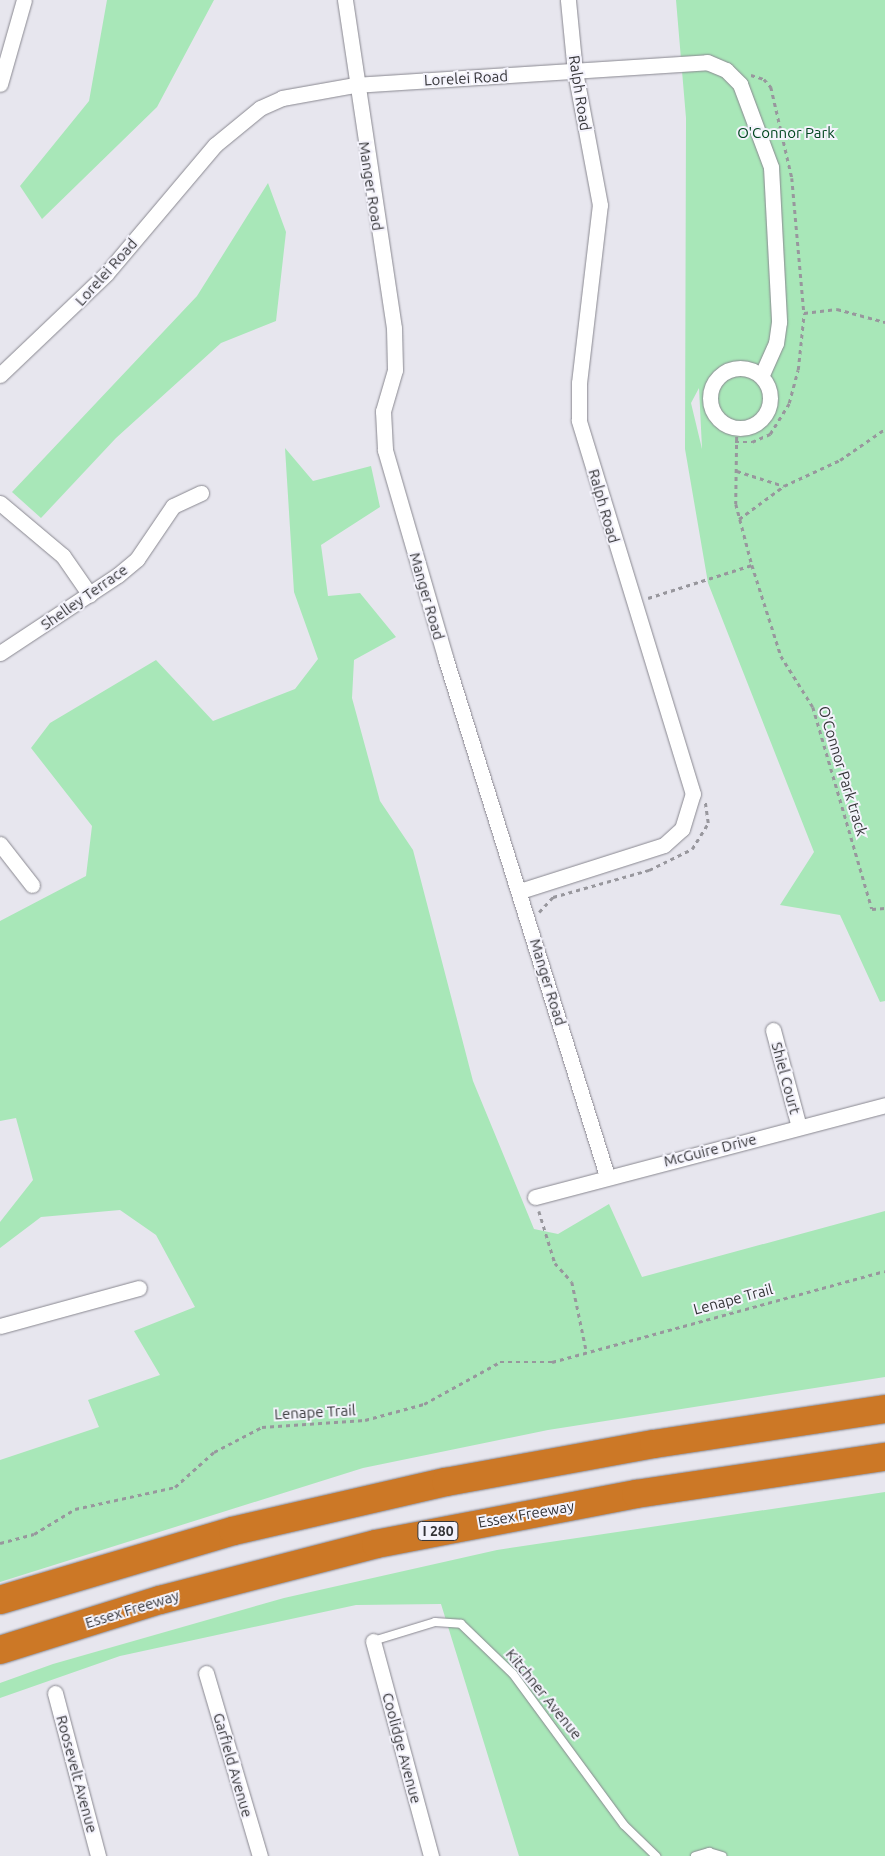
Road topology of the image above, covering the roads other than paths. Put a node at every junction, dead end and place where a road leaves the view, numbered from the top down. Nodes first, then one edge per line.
1 (24, 0) edge
2 (344, 0) edge
3 (568, 0) edge
4 (575, 72) junction
5 (0, 84) edge
6 (354, 85) junction
7 (0, 375) edge
8 (761, 376) junction
9 (201, 493) dead end
10 (0, 503) edge
11 (90, 595) junction
12 (0, 653) edge
13 (0, 844) edge
14 (32, 885) dead end
15 (520, 891) junction
16 (773, 1030) dead end
17 (885, 1105) edge
18 (799, 1127) junction
19 (608, 1176) junction
20 (534, 1197) road end
21 (140, 1288) dead end
22 (0, 1326) edge
23 (885, 1409) edge
24 (885, 1457) edge
25 (0, 1600) edge
26 (373, 1640) joint
27 (0, 1650) edge
28 (206, 1673) dead end
29 (55, 1693) dead end
30 (98, 1856) edge
31 (260, 1856) edge
32 (431, 1856) edge
33 (656, 1856) edge
34 (695, 1856) edge
35 (722, 1856) edge

1 - 5 street
2 - 6 street, Manger Road
3 - 4 street, Ralph Road
4 - 6 street, Lorelei Road
4 - 8 street, Lorelei Road
4 - 15 street, Ralph Road
6 - 7 street, Lorelei Road
6 - 15 street, Manger Road
8 - 8 street
9 - 11 street, Shelley Terrace
10 - 11 street
11 - 12 street, Shelley Terrace
13 - 14 street
15 - 19 street, Manger Road
16 - 18 street, Shiel Court
17 - 18 street, McGuire Drive
18 - 19 street, McGuire Drive
19 - 20 street, McGuire Drive
21 - 22 street
23 - 25 highway
24 - 27 highway, Essex Freeway / I 280
26 - 32 street, Coolidge Avenue
26 - 33 lane, Kitchner Avenue
28 - 31 street, Garfield Avenue
29 - 30 street, Roosevelt Avenue
34 - 35 lane

